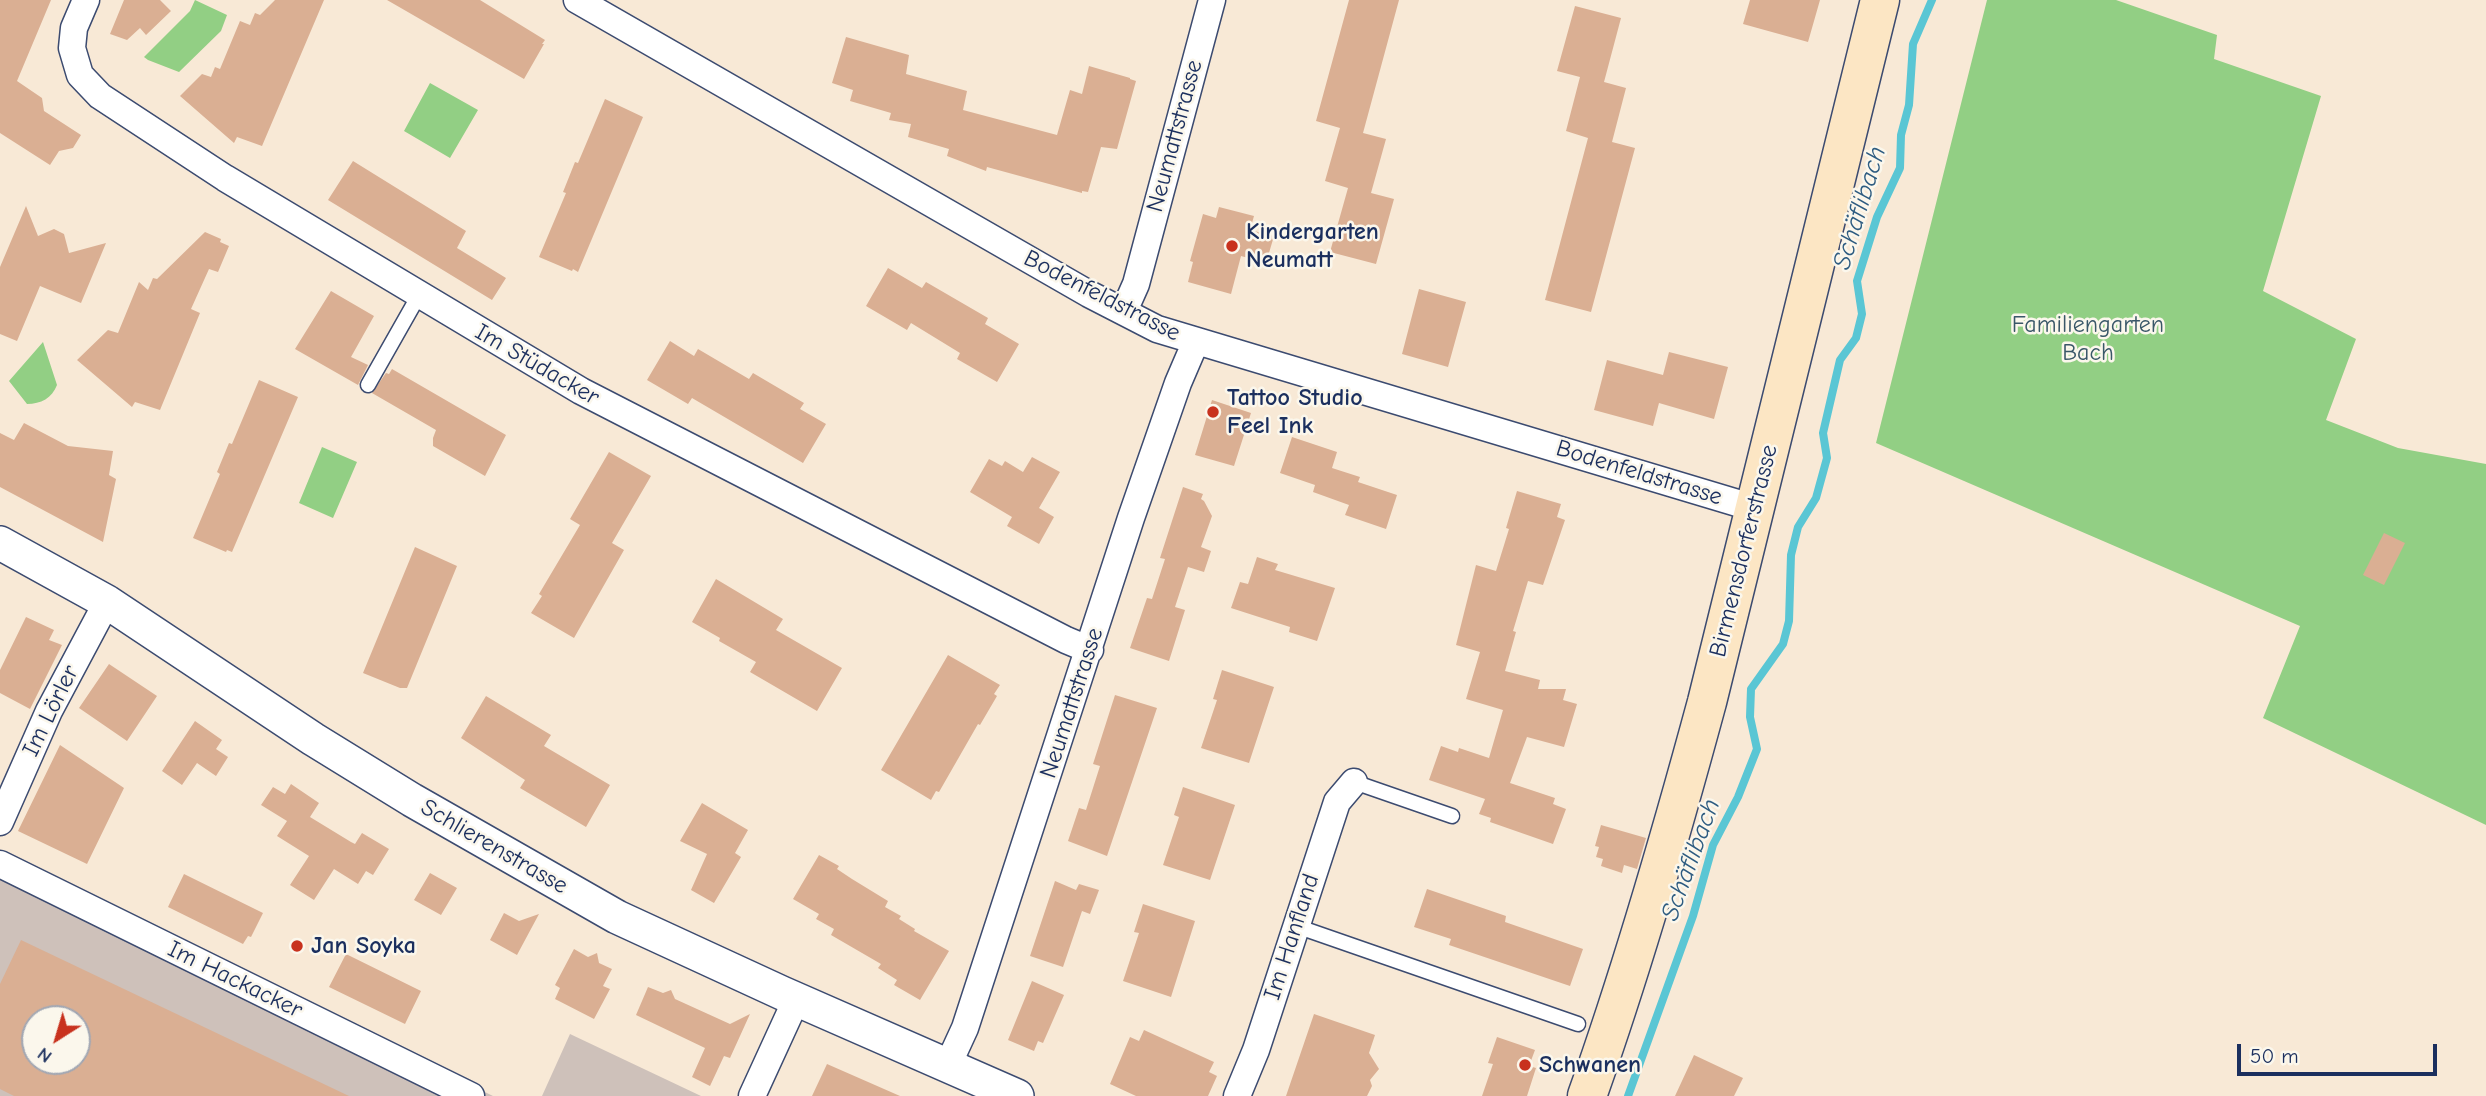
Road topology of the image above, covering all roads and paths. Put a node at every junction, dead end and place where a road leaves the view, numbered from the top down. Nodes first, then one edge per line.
1 (86, 0) edge
2 (577, 0) edge
3 (1212, 0) edge
4 (1880, 0) edge
5 (419, 296) junction
6 (1124, 311) junction
7 (1196, 341) junction
8 (368, 385) dead end
9 (1754, 508) junction
10 (0, 543) edge
11 (107, 602) junction
12 (1090, 650) junction
13 (1354, 782) joint
14 (1452, 816) dead end
15 (0, 822) edge
16 (0, 864) edge
17 (1296, 926) junction
18 (796, 1000) junction
19 (1578, 1024) dead end
20 (948, 1065) junction
21 (471, 1096) edge
22 (752, 1096) edge
23 (1017, 1096) edge
24 (1237, 1096) edge
25 (1587, 1096) edge

1 - 5 street, Im Stüdacker
2 - 6 street, Bodenfeldstrasse
3 - 6 street, Neumattstrasse
4 - 9 main road, Birmensdorferstrasse
5 - 8 lane
5 - 12 street, Im Stüdacker
6 - 7 street, Bodenfeldstrasse
7 - 9 street, Bodenfeldstrasse
7 - 12 street, Neumattstrasse
9 - 25 main road, Birmensdorferstrasse
10 - 11 street, Schlierenstrasse
11 - 15 street, Im Lörler
11 - 18 street, Schlierenstrasse
12 - 20 street, Neumattstrasse
13 - 14 lane
13 - 17 street, Im Hanfland
16 - 21 street, Im Hackacker
17 - 19 lane
17 - 24 street, Im Hanfland
18 - 20 street, Schlierenstrasse
18 - 22 street
20 - 23 street, Schlierenstrasse

